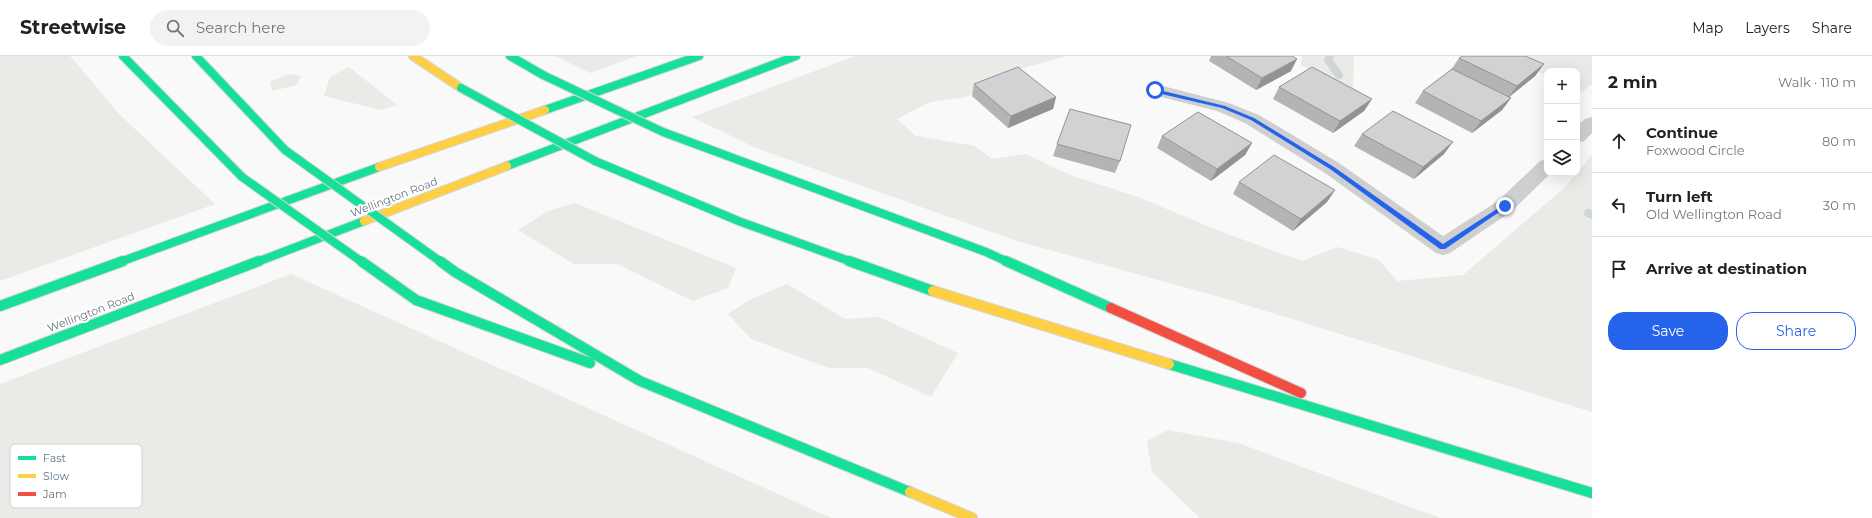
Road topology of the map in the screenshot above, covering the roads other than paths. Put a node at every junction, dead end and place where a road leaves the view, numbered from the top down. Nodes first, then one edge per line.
1 (123, 56) edge
2 (196, 56) edge
3 (413, 56) edge
4 (510, 56) edge
5 (699, 56) edge
6 (796, 56) edge
7 (1155, 90) dead end
8 (1592, 123) edge
9 (1580, 134) edge
10 (1544, 169) edge
11 (0, 306) edge
12 (0, 360) edge
13 (640, 381) junction
14 (1388, 432) junction
15 (1592, 493) edge
16 (972, 518) edge

1 - 13 main road, bridge
2 - 13 main road, bridge
3 - 14 main road, bridge
4 - 14 main road, bridge
5 - 11 main road
6 - 12 main road, Wellington Road
7 - 10 street
8 - 9 street
13 - 16 main road
14 - 15 main road

